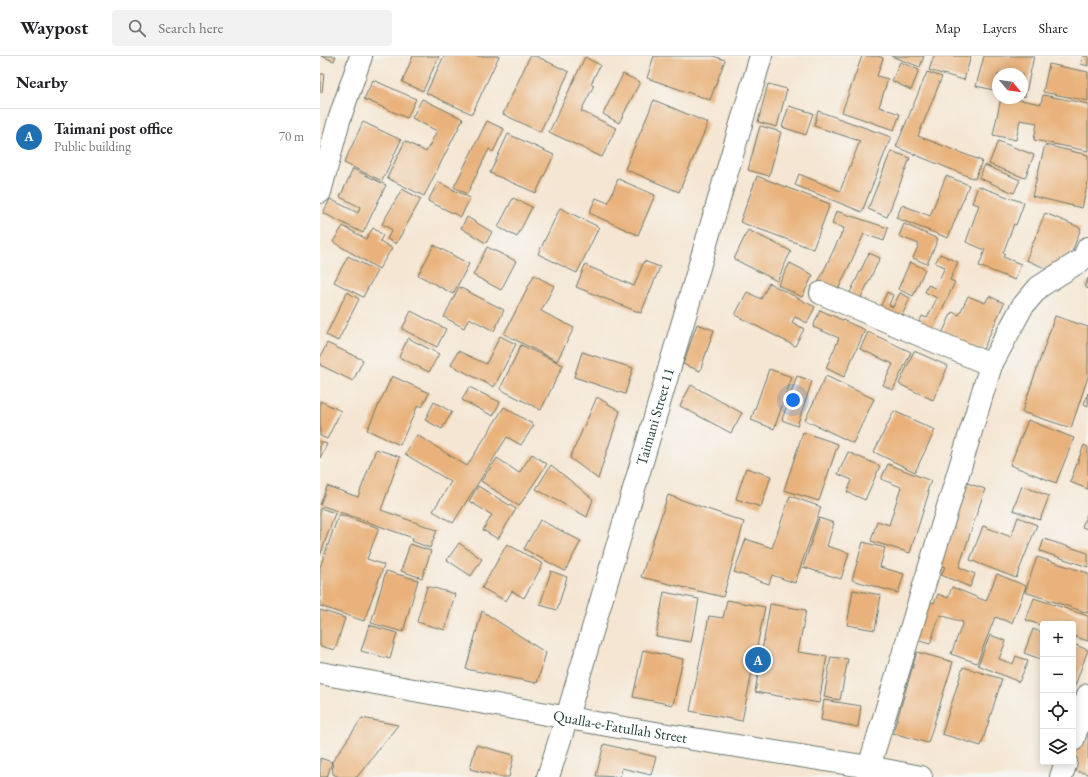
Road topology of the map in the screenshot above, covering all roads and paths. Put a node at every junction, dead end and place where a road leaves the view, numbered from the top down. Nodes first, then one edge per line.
1 (361, 56) edge
2 (761, 56) edge
3 (320, 192) edge
4 (1088, 248) edge
5 (821, 293) dead end
6 (991, 365) junction
7 (320, 673) edge
8 (1088, 695) edge
9 (567, 717) junction
10 (1076, 731) edge
11 (1065, 765) edge
12 (869, 767) junction
13 (548, 777) edge
14 (921, 777) edge
15 (1061, 777) edge

1 - 3 street
2 - 9 street, Taimani Street 11
4 - 6 street
5 - 6 street
6 - 12 street
7 - 9 street, Qualla-e-Fatullah Street
8 - 10 street
9 - 12 street, Qualla-e-Fatullah Street
9 - 13 street, Taimani Street 11
11 - 15 street
12 - 14 street, Qualla-e-Fatullah Street

